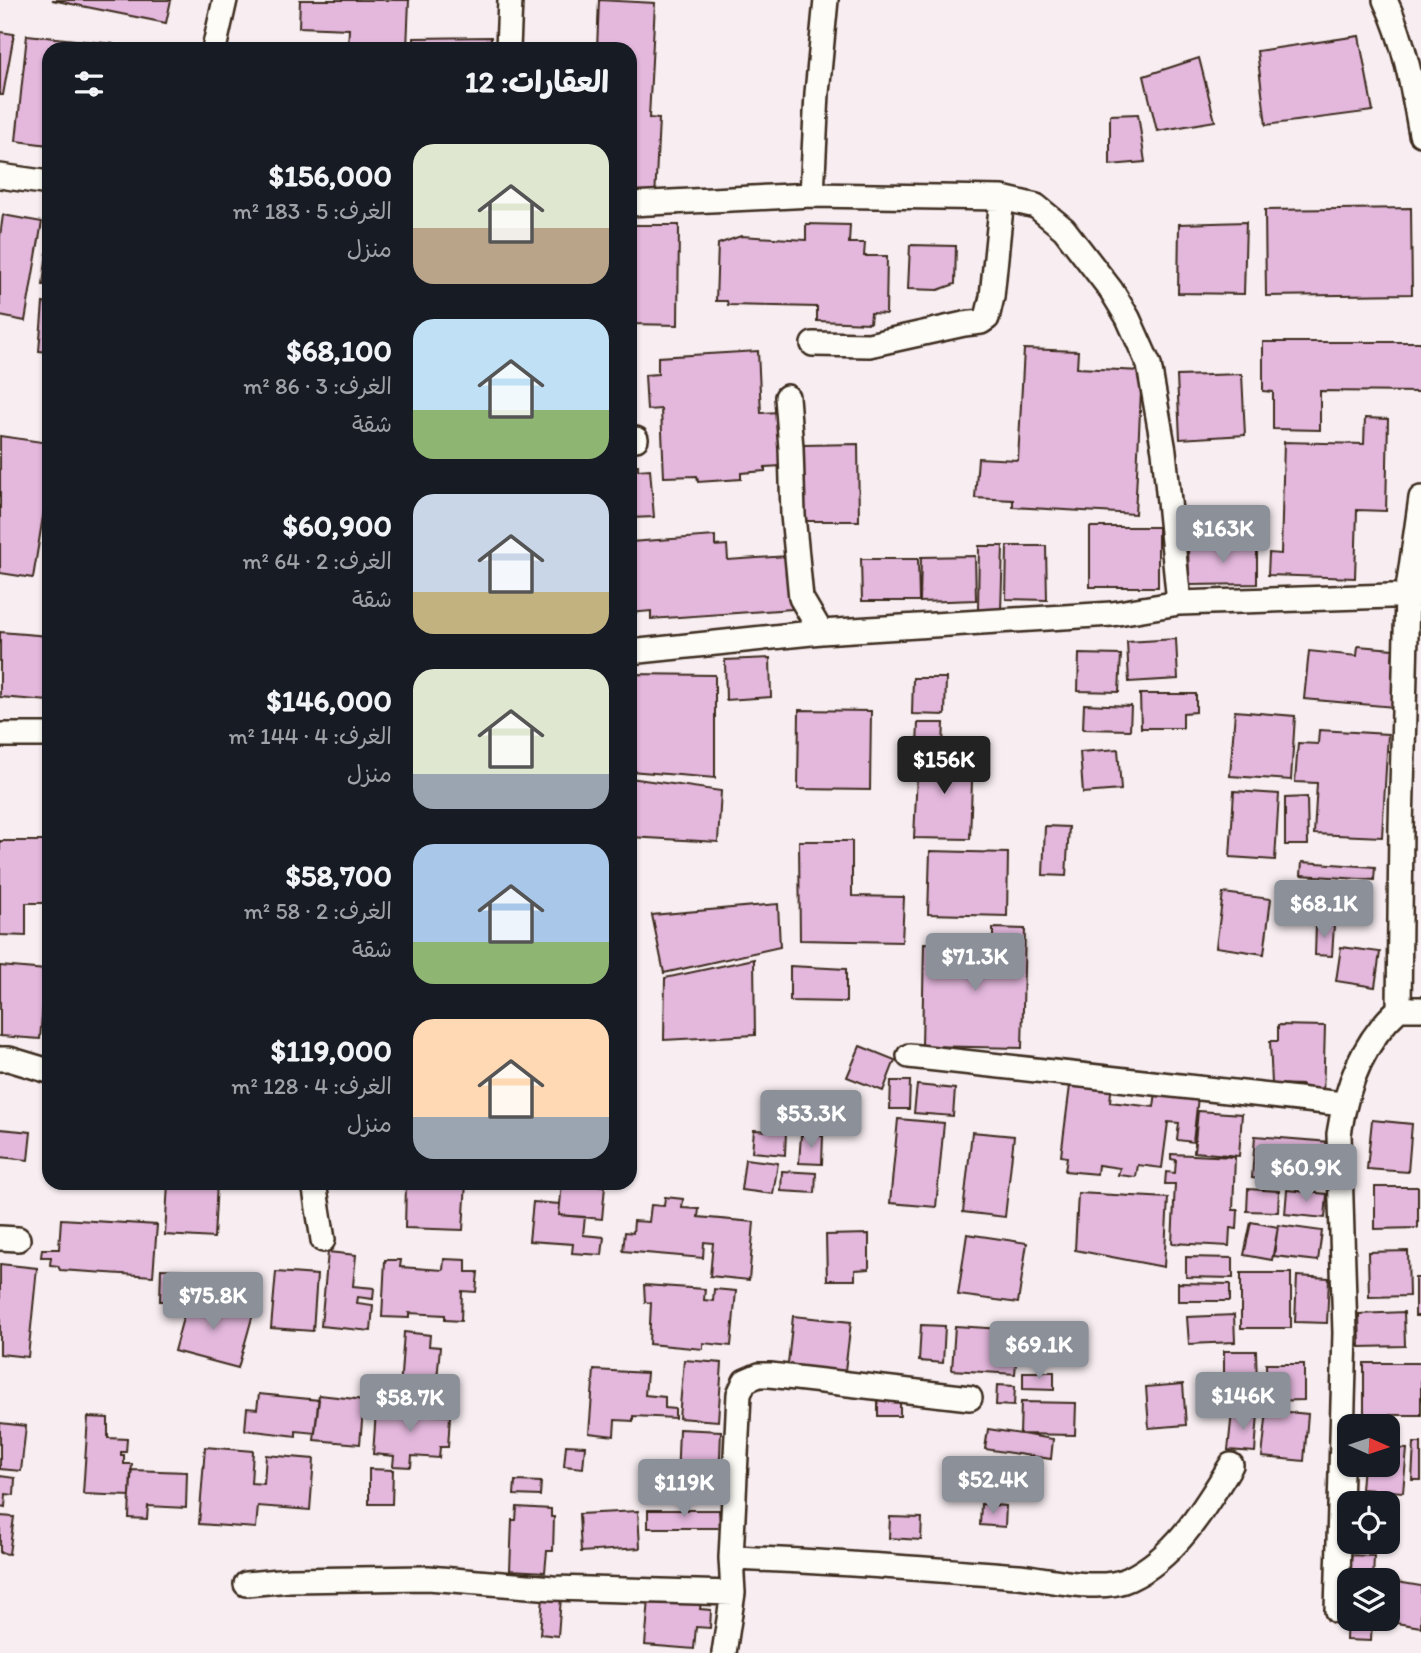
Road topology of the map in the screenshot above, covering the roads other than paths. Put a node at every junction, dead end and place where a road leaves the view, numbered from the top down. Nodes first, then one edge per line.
1 (225, 0) edge
2 (510, 0) edge
3 (826, 0) edge
4 (1385, 0) edge
5 (216, 42) edge
6 (508, 42) edge
7 (1421, 134) edge
8 (0, 176) edge
9 (42, 182) edge
10 (812, 195) junction
11 (1002, 198) junction
12 (637, 204) edge
13 (813, 344) dead end
14 (787, 397) dead end
15 (1421, 498) edge
16 (1414, 595) edge
17 (1178, 603) junction
18 (821, 632) junction
19 (637, 651) edge
20 (0, 735) edge
21 (42, 735) edge
22 (1410, 1009) edge
23 (909, 1056) dead end
24 (0, 1059) edge
25 (42, 1069) edge
26 (1343, 1104) junction
27 (315, 1190) edge
28 (323, 1240) dead end
29 (970, 1398) dead end
30 (1231, 1465) dead end
31 (731, 1558) junction
32 (1339, 1568) edge
33 (246, 1584) dead end
34 (733, 1593) junction
35 (724, 1653) edge

1 - 5 street
2 - 6 street
3 - 10 street
4 - 7 street
8 - 9 street
10 - 11 street
10 - 12 street
11 - 13 street
11 - 17 street
14 - 18 street
15 - 16 street
16 - 17 street
16 - 22 street
17 - 18 street
18 - 19 street
20 - 21 street
22 - 26 street
23 - 26 street
24 - 25 street
26 - 32 street
27 - 28 street
29 - 31 street
30 - 31 street
31 - 34 street
33 - 34 street
34 - 35 street

